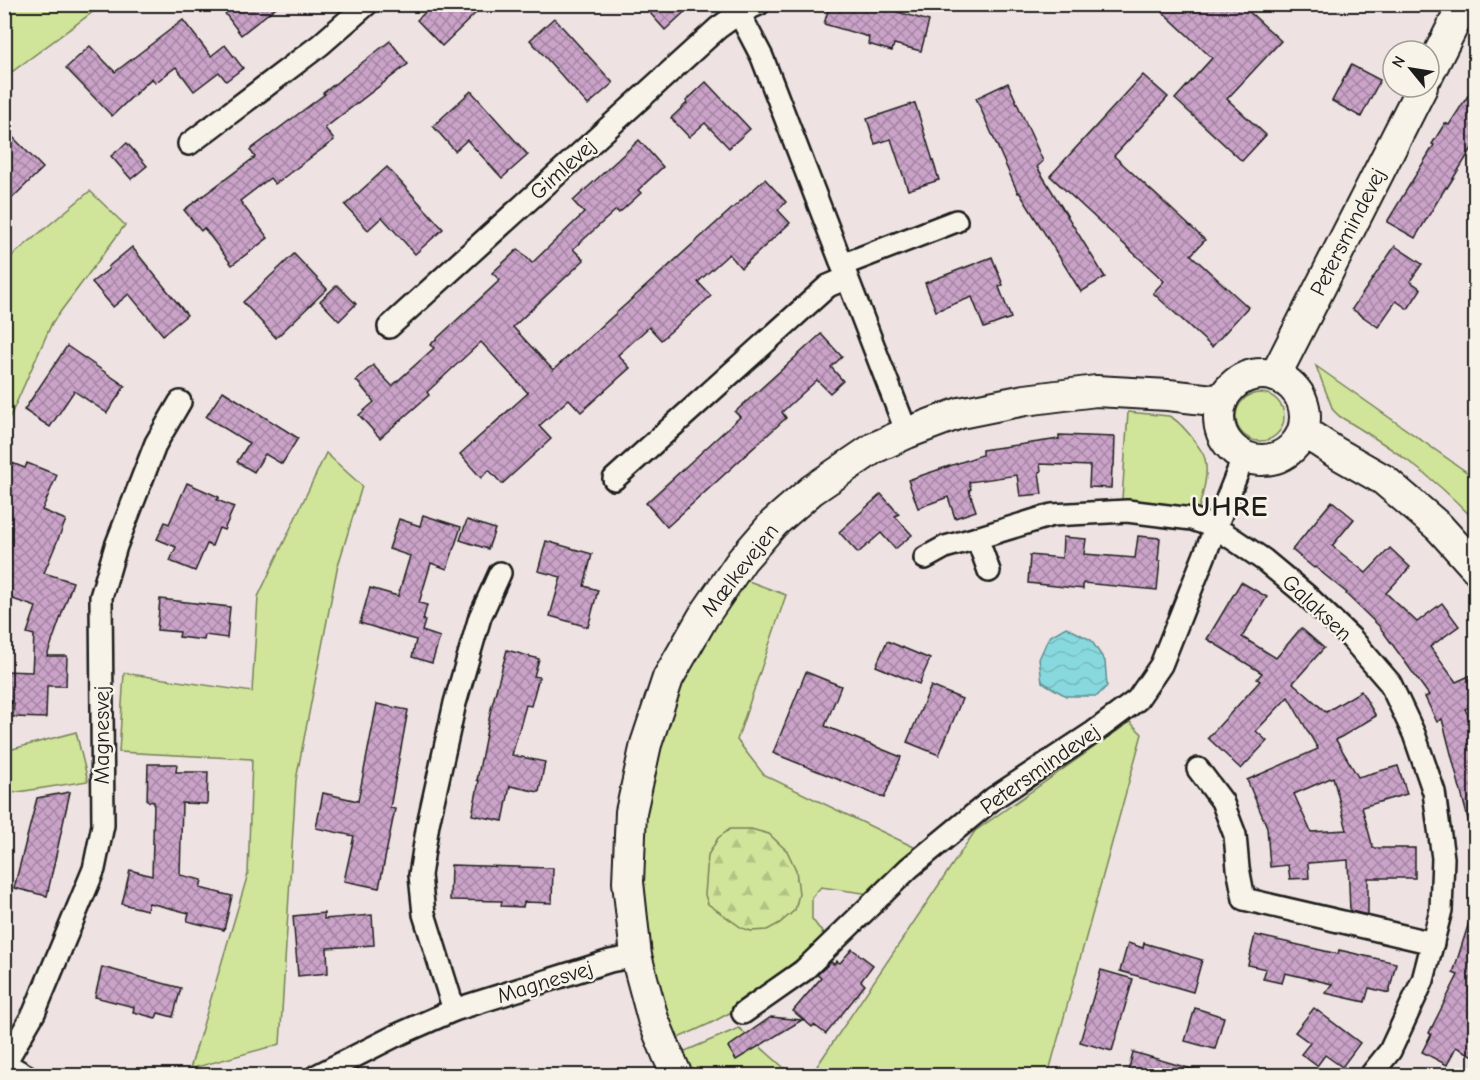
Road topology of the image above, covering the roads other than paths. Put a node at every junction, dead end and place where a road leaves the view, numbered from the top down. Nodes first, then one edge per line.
1 (367, 4) edge
2 (759, 4) edge
3 (1464, 4) edge
4 (735, 9) edge
5 (1441, 49) edge
6 (1416, 99) edge
7 (189, 144) dead end
8 (956, 221) dead end
9 (845, 272) junction
10 (389, 327) dead end
11 (1275, 376) junction
12 (1222, 401) junction
13 (180, 402) dead end
14 (1303, 430) junction
15 (907, 433) junction
16 (1244, 456) junction
17 (614, 479) dead end
18 (1215, 527) junction
19 (977, 538) junction
20 (925, 558) dead end
21 (1476, 568) edge
22 (989, 571) dead end
23 (500, 573) dead end
24 (1198, 769) dead end
25 (1432, 943) junction
26 (636, 956) junction
27 (454, 1010) junction
28 (743, 1013) dead end
29 (5, 1063) edge
30 (27, 1076) edge
31 (316, 1076) edge
32 (677, 1076) edge
33 (1370, 1076) edge

1 - 7 street
2 - 4 street, Gimlevej
3 - 5 street
4 - 9 street
4 - 10 street, Gimlevej
6 - 11 street, Petersmindevej
8 - 9 street
9 - 15 street
9 - 17 street
11 - 12 street
11 - 14 street
12 - 15 street, Mælkevejen
12 - 16 street
13 - 29 street, Magnesvej
14 - 16 street
14 - 21 street
15 - 26 street, Mælkevejen
16 - 18 street, Petersmindevej
18 - 19 street, Galaksen
18 - 25 street, Galaksen
18 - 28 street, Petersmindevej
19 - 20 street, Galaksen
19 - 22 street
23 - 27 street
24 - 25 street
25 - 33 street, Galaksen
26 - 27 street, Magnesvej
26 - 32 street, Mælkevejen
27 - 31 street, Magnesvej
29 - 30 street, Magnesvej

